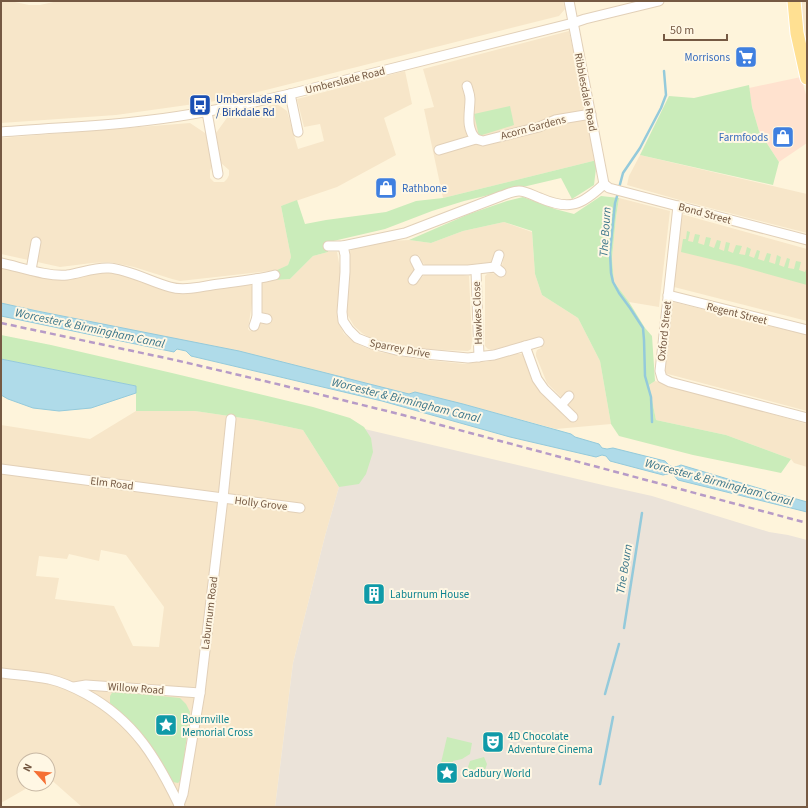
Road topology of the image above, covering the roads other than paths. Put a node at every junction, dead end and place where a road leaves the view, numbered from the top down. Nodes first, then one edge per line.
1 (569, 1) edge
2 (659, 1) edge
3 (794, 1) edge
4 (573, 23) junction
5 (807, 78) edge
6 (468, 86) dead end
7 (290, 94) junction
8 (207, 112) junction
9 (591, 114) junction
10 (1, 132) edge
11 (298, 132) dead end
12 (476, 139) junction
13 (439, 150) dead end
14 (218, 174) dead end
15 (607, 186) junction
16 (678, 206) junction
17 (35, 239) dead end
18 (807, 240) edge
19 (328, 246) dead end
20 (343, 246) junction
21 (499, 255) dead end
22 (415, 260) dead end
23 (1, 262) edge
24 (31, 270) junction
25 (420, 270) junction
26 (476, 270) junction
27 (276, 275) dead end
28 (257, 279) junction
29 (413, 280) dead end
30 (668, 295) junction
31 (256, 316) junction
32 (267, 319) dead end
33 (254, 326) dead end
34 (807, 330) edge
35 (539, 342) dead end
36 (525, 346) junction
37 (479, 357) junction
38 (569, 396) dead end
39 (561, 405) junction
40 (573, 416) dead end
41 (807, 418) edge
42 (231, 419) dead end
43 (1, 469) edge
44 (223, 498) junction
45 (300, 508) dead end
46 (1, 673) edge
47 (74, 687) junction
48 (200, 694) junction
49 (180, 806) edge

1 - 4 street, Ribblesdale Road
2 - 4 street, Umberslade Road
3 - 5 main road
4 - 7 street, Umberslade Road
4 - 9 street, Ribblesdale Road
6 - 12 street
7 - 8 street, Umberslade Road
7 - 11 street
8 - 10 street, Umberslade Road
8 - 14 street
9 - 12 street, Acorn Gardens
9 - 15 street, Ribblesdale Road
12 - 13 street, Acorn Gardens
15 - 16 street, Bond Street
15 - 20 street
16 - 18 street, Bond Street
16 - 30 street, Oxford Street
17 - 24 street
19 - 20 street
20 - 37 street, Sparrey Drive
21 - 26 street, Hawkes Close
22 - 25 street
23 - 24 street
24 - 28 street
25 - 26 street, Hawkes Close
25 - 29 street
26 - 37 street, Hawkes Close
27 - 28 street
28 - 31 street
30 - 34 street, Regent Street
30 - 41 street, Oxford Street
31 - 32 street
31 - 33 street
35 - 36 street, Sparrey Drive
36 - 37 street, Sparrey Drive
36 - 39 street
38 - 39 street
39 - 40 street
42 - 44 street, Laburnum Road
43 - 44 street, Elm Road
44 - 45 street, Holly Grove
44 - 48 street, Laburnum Road
46 - 47 street, Willow Road
47 - 48 street, Willow Road
47 - 49 street, Willow Road
48 - 49 street, Laburnum Road

